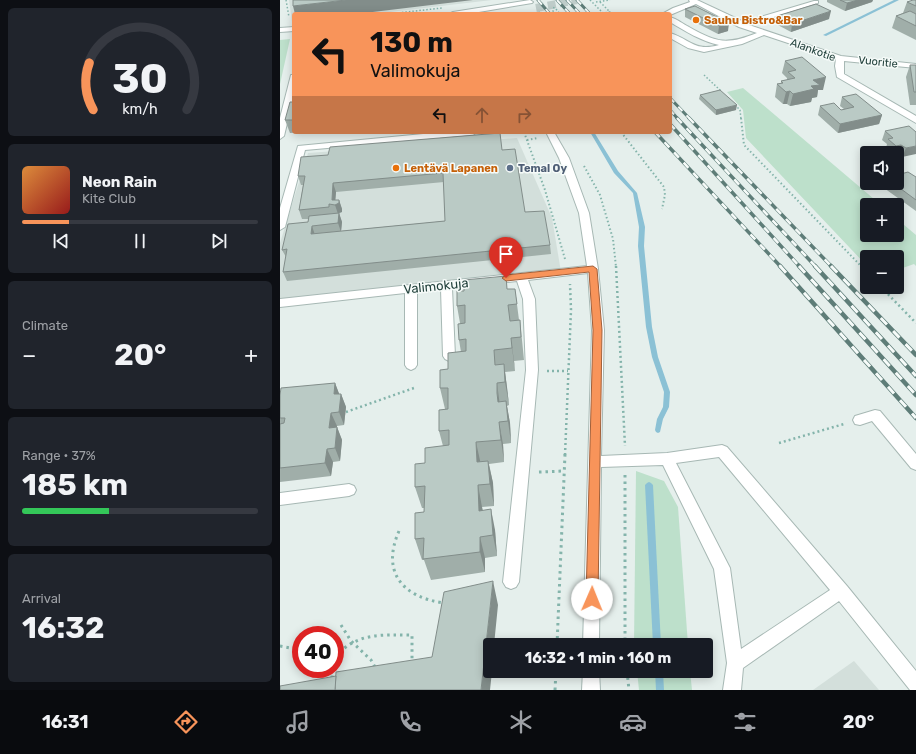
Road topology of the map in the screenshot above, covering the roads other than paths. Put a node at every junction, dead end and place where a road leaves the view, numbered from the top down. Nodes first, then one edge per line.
1 (694, 1) edge
2 (530, 2) tunnel mouth
3 (816, 2) dead end
4 (536, 8) tunnel mouth
5 (480, 12) edge
6 (511, 12) edge
7 (671, 12) edge
8 (672, 18) edge
9 (742, 25) junction
10 (292, 29) edge
11 (280, 30) edge
12 (764, 33) junction
13 (672, 36) edge
14 (730, 44) junction
15 (840, 58) junction
16 (916, 66) edge
17 (292, 85) edge
18 (916, 120) edge
19 (452, 134) edge
20 (551, 134) edge
21 (280, 136) edge
22 (280, 227) edge
23 (593, 269) junction
24 (521, 276) junction
25 (446, 285) junction
26 (411, 288) junction
27 (280, 303) edge
28 (449, 356) edge
29 (411, 365) dead end
30 (860, 420) road end
31 (667, 459) junction
32 (594, 462) junction
33 (916, 464) edge
34 (349, 490) dead end
35 (280, 499) edge
36 (511, 582) dead end
37 (841, 591) junction
38 (591, 638) edge
39 (735, 663) junction
40 (591, 678) edge
41 (916, 684) edge
42 (591, 690) edge
43 (732, 690) edge

1 - 7 street
1 - 9 street, Alankotie
2 - 5 street
3 - 9 street
4 - 6 street
8 - 14 street
9 - 12 street, Alankotie
10 - 11 street
12 - 14 street
12 - 15 street, Alankotie
13 - 14 street
15 - 16 street, Vuoritie
15 - 18 street, Alankotie
17 - 21 street
19 - 22 street
20 - 23 street
23 - 24 street, Valimokuja
23 - 32 street
24 - 25 street, Valimokuja
24 - 36 street
25 - 26 street, Valimokuja
25 - 28 street
26 - 27 street, Valimokuja
26 - 29 street
30 - 33 street
31 - 32 street
31 - 37 street
31 - 39 street
32 - 38 street
34 - 35 street
37 - 39 street
37 - 41 street
39 - 43 street
40 - 42 street

